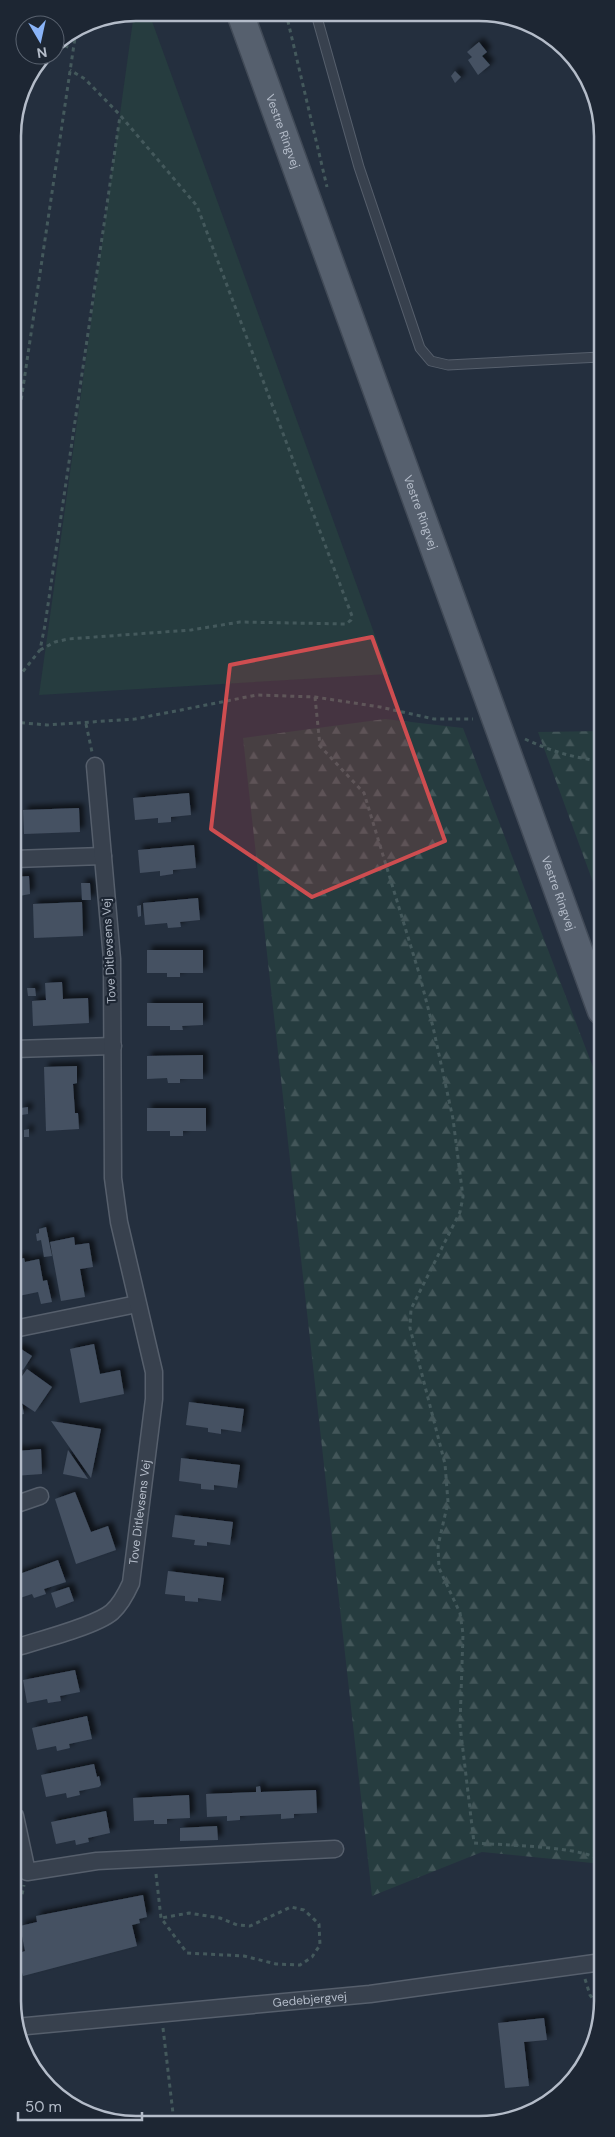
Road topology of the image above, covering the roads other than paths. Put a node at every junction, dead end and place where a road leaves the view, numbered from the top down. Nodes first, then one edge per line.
1 (243, 21) edge
2 (318, 21) edge
3 (594, 357) edge
4 (95, 766) road end
5 (103, 856) junction
6 (21, 859) edge
7 (594, 992) edge
8 (112, 1046) junction
9 (21, 1049) edge
10 (137, 1304) junction
11 (21, 1328) edge
12 (40, 1496) dead end
13 (21, 1503) edge
14 (21, 1646) edge
15 (21, 1844) edge
16 (335, 1849) dead end
17 (594, 1963) edge
18 (24, 2026) edge

1 - 7 main road, Vestre Ringvej
2 - 3 lane
4 - 5 street, Tove Ditlevsens Vej
5 - 6 street
5 - 8 street, Tove Ditlevsens Vej
8 - 9 street
8 - 10 street, Tove Ditlevsens Vej
10 - 11 street
10 - 14 street, Tove Ditlevsens Vej
12 - 13 street
15 - 16 street
17 - 18 street, Gedebjergvej

